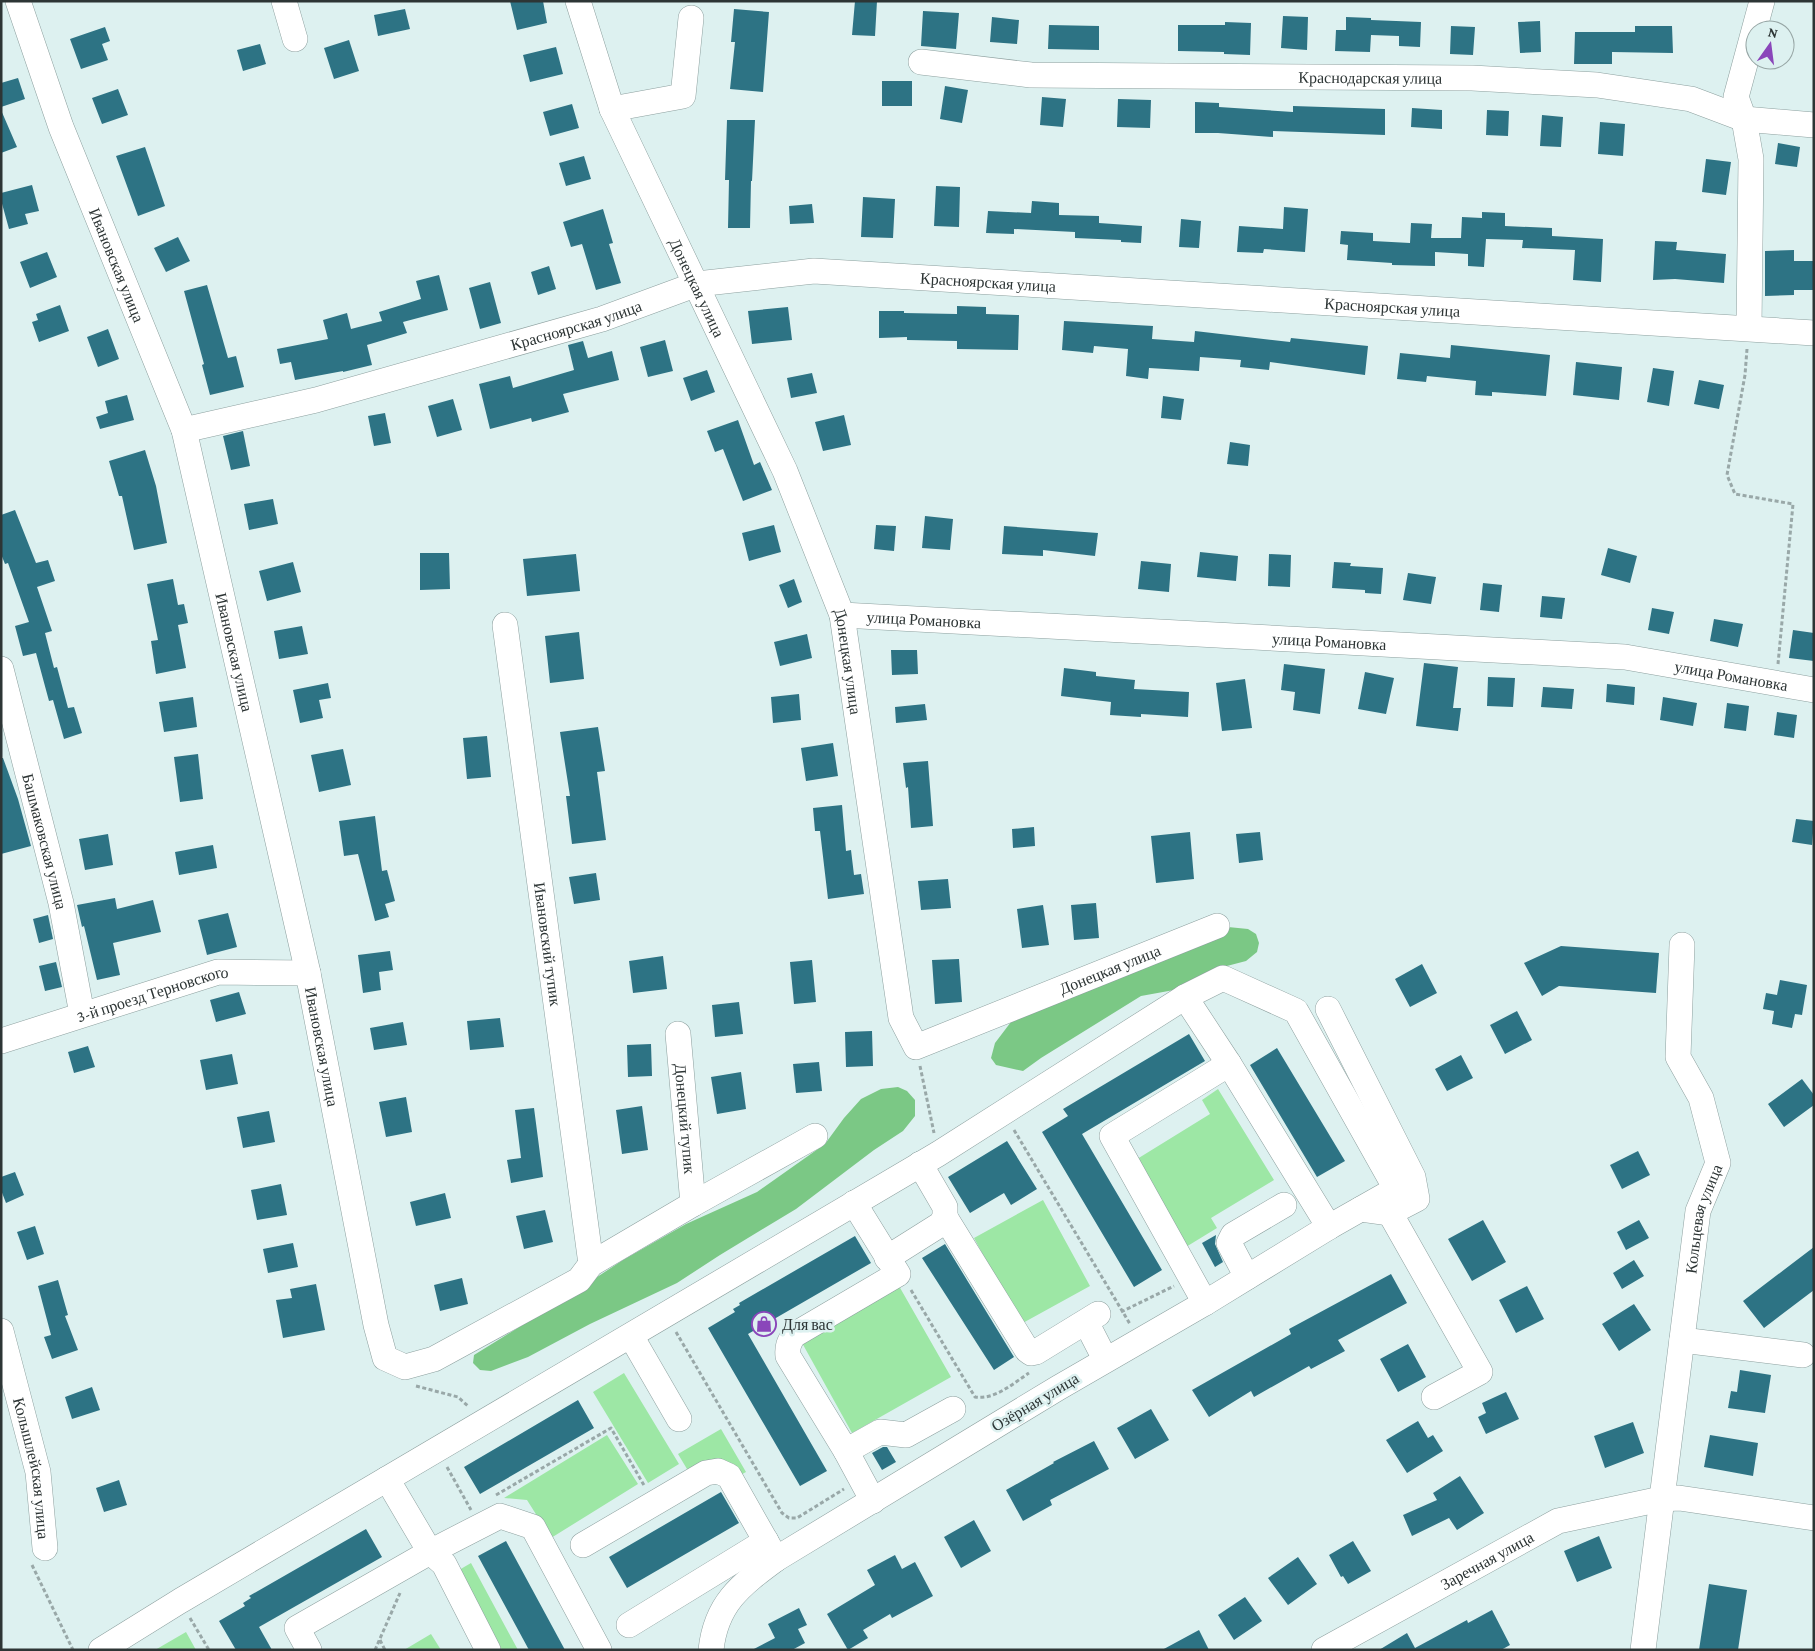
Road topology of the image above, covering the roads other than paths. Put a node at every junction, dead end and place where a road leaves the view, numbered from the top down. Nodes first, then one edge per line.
1 (18, 1) edge
2 (284, 1) edge
3 (578, 1) edge
4 (1762, 1) edge
5 (691, 18) dead end
6 (295, 39) dead end
7 (921, 62) dead end
8 (612, 109) junction
9 (1744, 119) junction
10 (1814, 125) edge
11 (697, 284) junction
12 (1749, 328) junction
13 (1814, 332) edge
14 (184, 430) junction
15 (842, 615) junction
16 (505, 624) dead end
17 (1, 668) edge
18 (1814, 690) edge
19 (1217, 926) dead end
20 (1682, 946) dead end
21 (308, 973) junction
22 (1185, 997) junction
23 (1328, 1009) dead end
24 (82, 1014) junction
25 (678, 1034) dead end
26 (1, 1040) edge
27 (1228, 1064) junction
28 (815, 1136) dead end
29 (929, 1159) junction
30 (1393, 1201) junction
31 (854, 1203) junction
32 (693, 1204) junction
33 (944, 1217) junction
34 (1329, 1227) junction
35 (1292, 1250) junction
36 (591, 1264) junction
37 (892, 1266) junction
38 (1247, 1278) junction
39 (1205, 1303) junction
40 (1, 1331) edge
41 (631, 1336) junction
42 (1682, 1340) junction
43 (1802, 1355) dead end
44 (1105, 1360) junction
45 (1434, 1397) dead end
46 (953, 1409) dead end
47 (679, 1419) dead end
48 (846, 1451) junction
49 (716, 1452) dead end
50 (729, 1476) junction
51 (387, 1478) junction
52 (872, 1500) junction
53 (1661, 1500) junction
54 (1814, 1518) edge
55 (583, 1545) dead end
56 (45, 1548) road end
57 (771, 1550) junction
58 (422, 1557) junction
59 (628, 1625) dead end
60 (113, 1647) edge
61 (309, 1650) edge
62 (488, 1650) edge
63 (599, 1650) edge
64 (711, 1650) edge
65 (1324, 1650) edge
66 (1643, 1650) edge

1 - 14 street, Ивановская улица
2 - 6 street
3 - 8 street, Донецкая улица
4 - 9 street
5 - 8 street
7 - 9 street, Краснодарская улица
8 - 11 street, Донецкая улица
9 - 10 street, Краснодарская улица
9 - 12 street
11 - 12 street, Красноярская улица
11 - 14 street, Красноярская улица
11 - 15 street, Донецкая улица
12 - 13 street, Красноярская улица
14 - 21 street, Ивановская улица
15 - 18 street, улица Романовка
15 - 19 street, Донецкая улица
16 - 36 street, Ивановский тупик
17 - 24 street, Башмаковская улица
20 - 42 street, Кольцевая улица
21 - 24 street, 3-й проезд Терновского
21 - 36 street, Ивановская улица
22 - 27 street
22 - 29 street
22 - 30 street
23 - 30 street, Озёрная улица
24 - 26 street, 3-й проезд Терновского
25 - 32 street, Донецкий тупик
27 - 34 street
27 - 39 street
28 - 32 street
29 - 31 street
29 - 33 street
30 - 34 street, Озёрная улица
30 - 45 street
31 - 37 street
31 - 41 street
32 - 36 street
33 - 37 street
33 - 44 street
34 - 35 street, Озёрная улица
35 - 38 street, Озёрная улица
35 - 38 street
37 - 48 street
38 - 39 street, Озёрная улица
39 - 44 street, Озёрная улица
40 - 56 street, Колышлейская улица
41 - 47 street
41 - 51 street
42 - 43 street
42 - 53 street, Кольцевая улица
44 - 52 street, Озёрная улица
46 - 48 street
48 - 52 street
49 - 50 street
50 - 55 street
50 - 57 street
51 - 58 street
51 - 60 street
52 - 57 street, Озёрная улица
53 - 54 street
53 - 65 street, Заречная улица
53 - 66 street, Кольцевая улица
57 - 59 street
57 - 64 street, Озёрная улица
58 - 61 street
58 - 62 street
58 - 63 street

